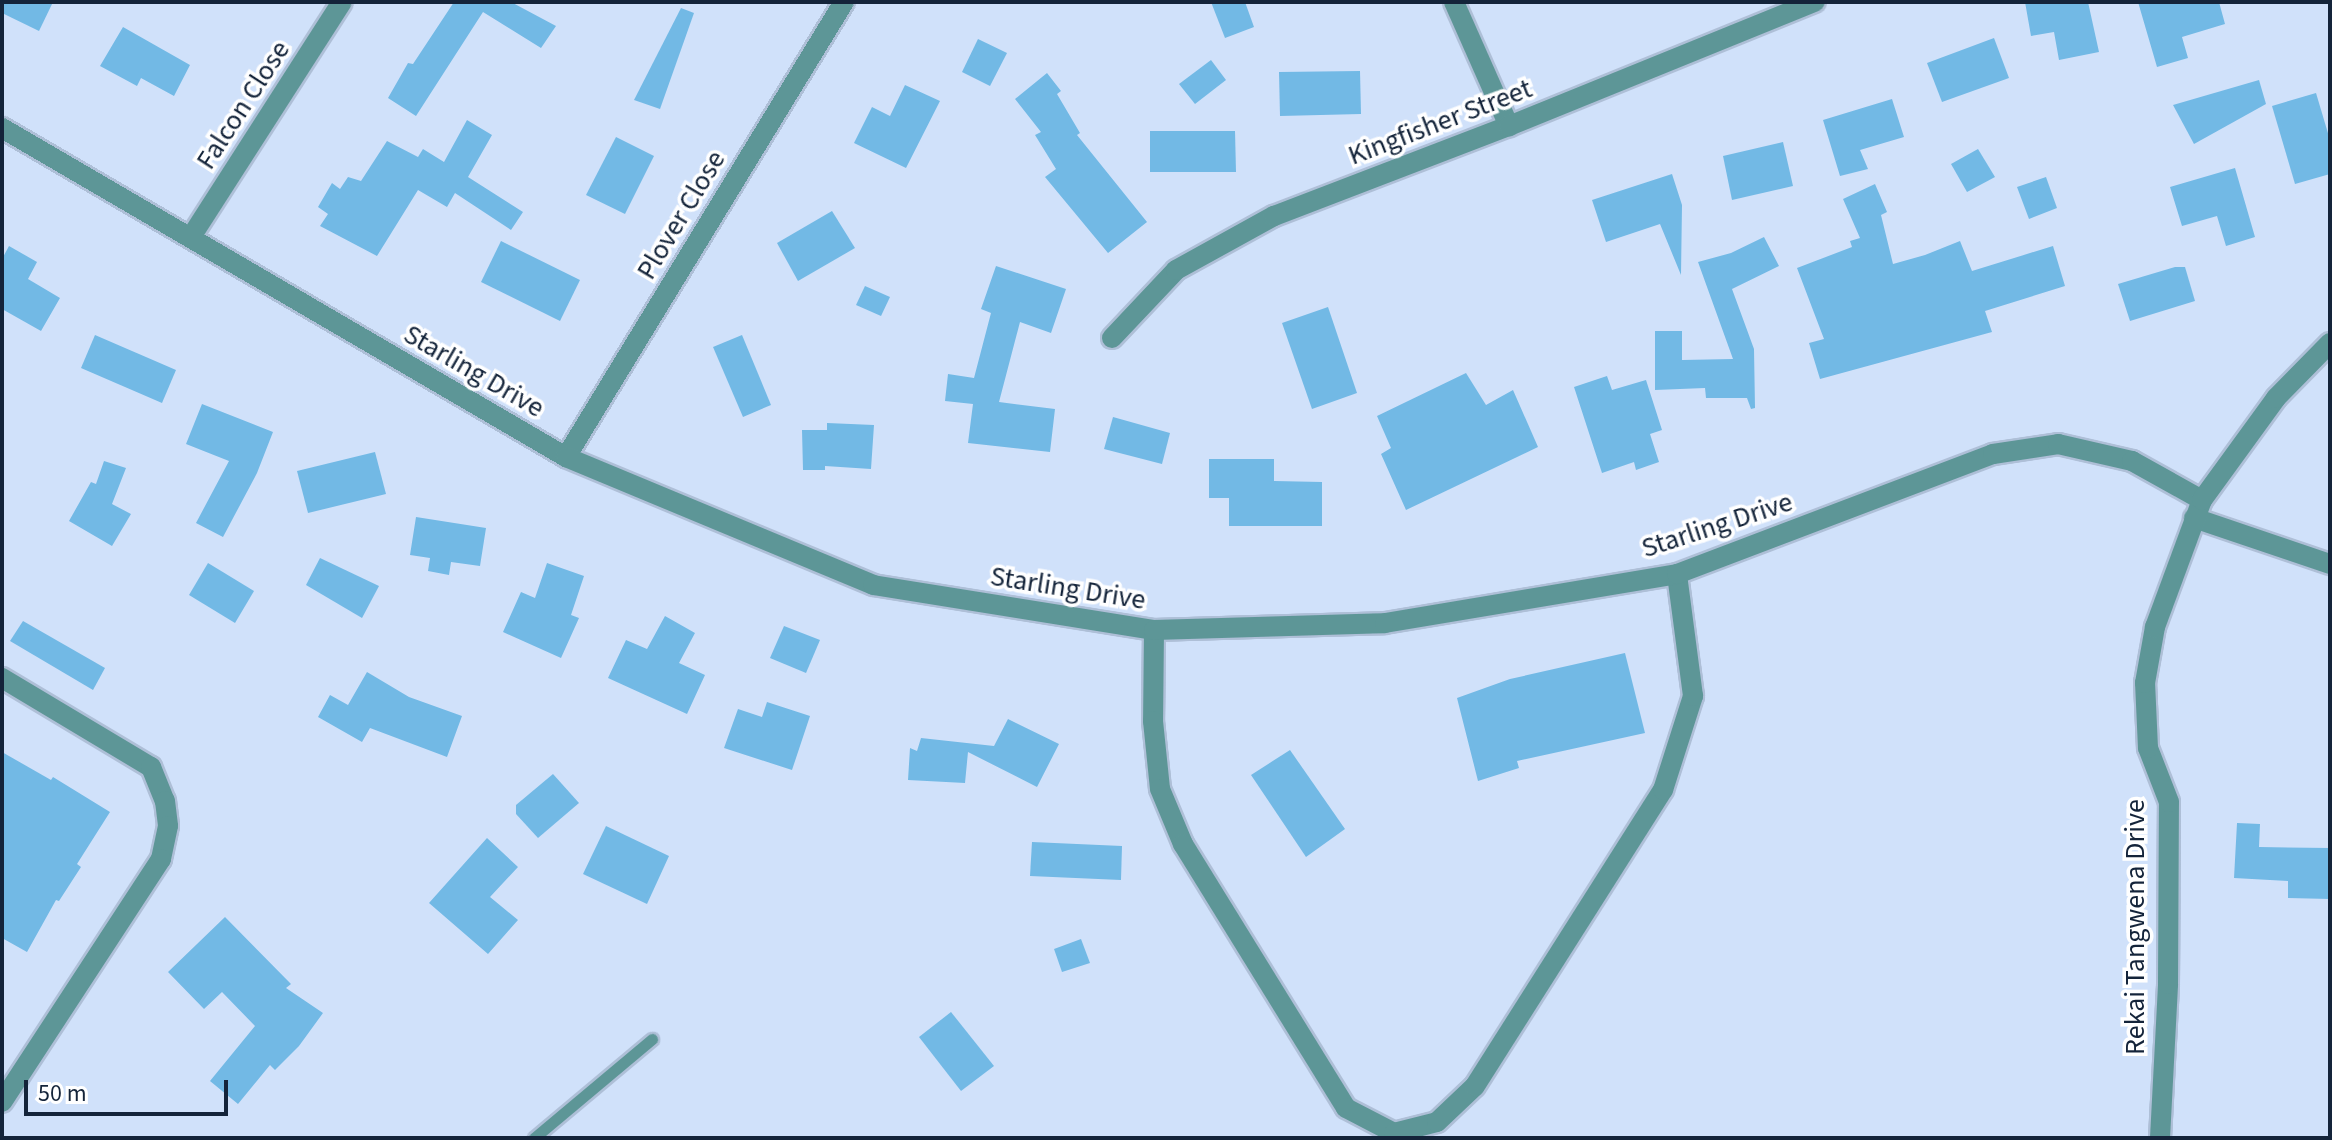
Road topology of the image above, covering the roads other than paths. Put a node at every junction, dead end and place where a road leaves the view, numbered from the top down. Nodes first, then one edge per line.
1 (342, 2) edge
2 (844, 2) edge
3 (1454, 2) edge
4 (1815, 2) edge
5 (1509, 126) junction
6 (2, 128) edge
7 (191, 237) junction
8 (1112, 338) dead end
9 (2330, 343) edge
10 (566, 457) junction
11 (2198, 509) junction
12 (2330, 564) edge
13 (1677, 574) junction
14 (1154, 630) junction
15 (2, 678) edge
16 (652, 1039) dead end
17 (2, 1102) edge
18 (534, 1138) edge
19 (2160, 1138) edge

1 - 7 street, Falcon Close
2 - 10 street, Plover Close
3 - 5 street
4 - 5 street, Kingfisher Street
5 - 8 street, Kingfisher Street
6 - 7 street, Starling Drive
7 - 10 street, Starling Drive
9 - 11 street, Rekai Tangwena Drive
10 - 14 street, Starling Drive
11 - 12 street, Starling Drive
11 - 13 street, Starling Drive
11 - 19 street, Rekai Tangwena Drive
13 - 14 street, Starling Drive
13 - 14 street
15 - 17 street
16 - 18 lane

